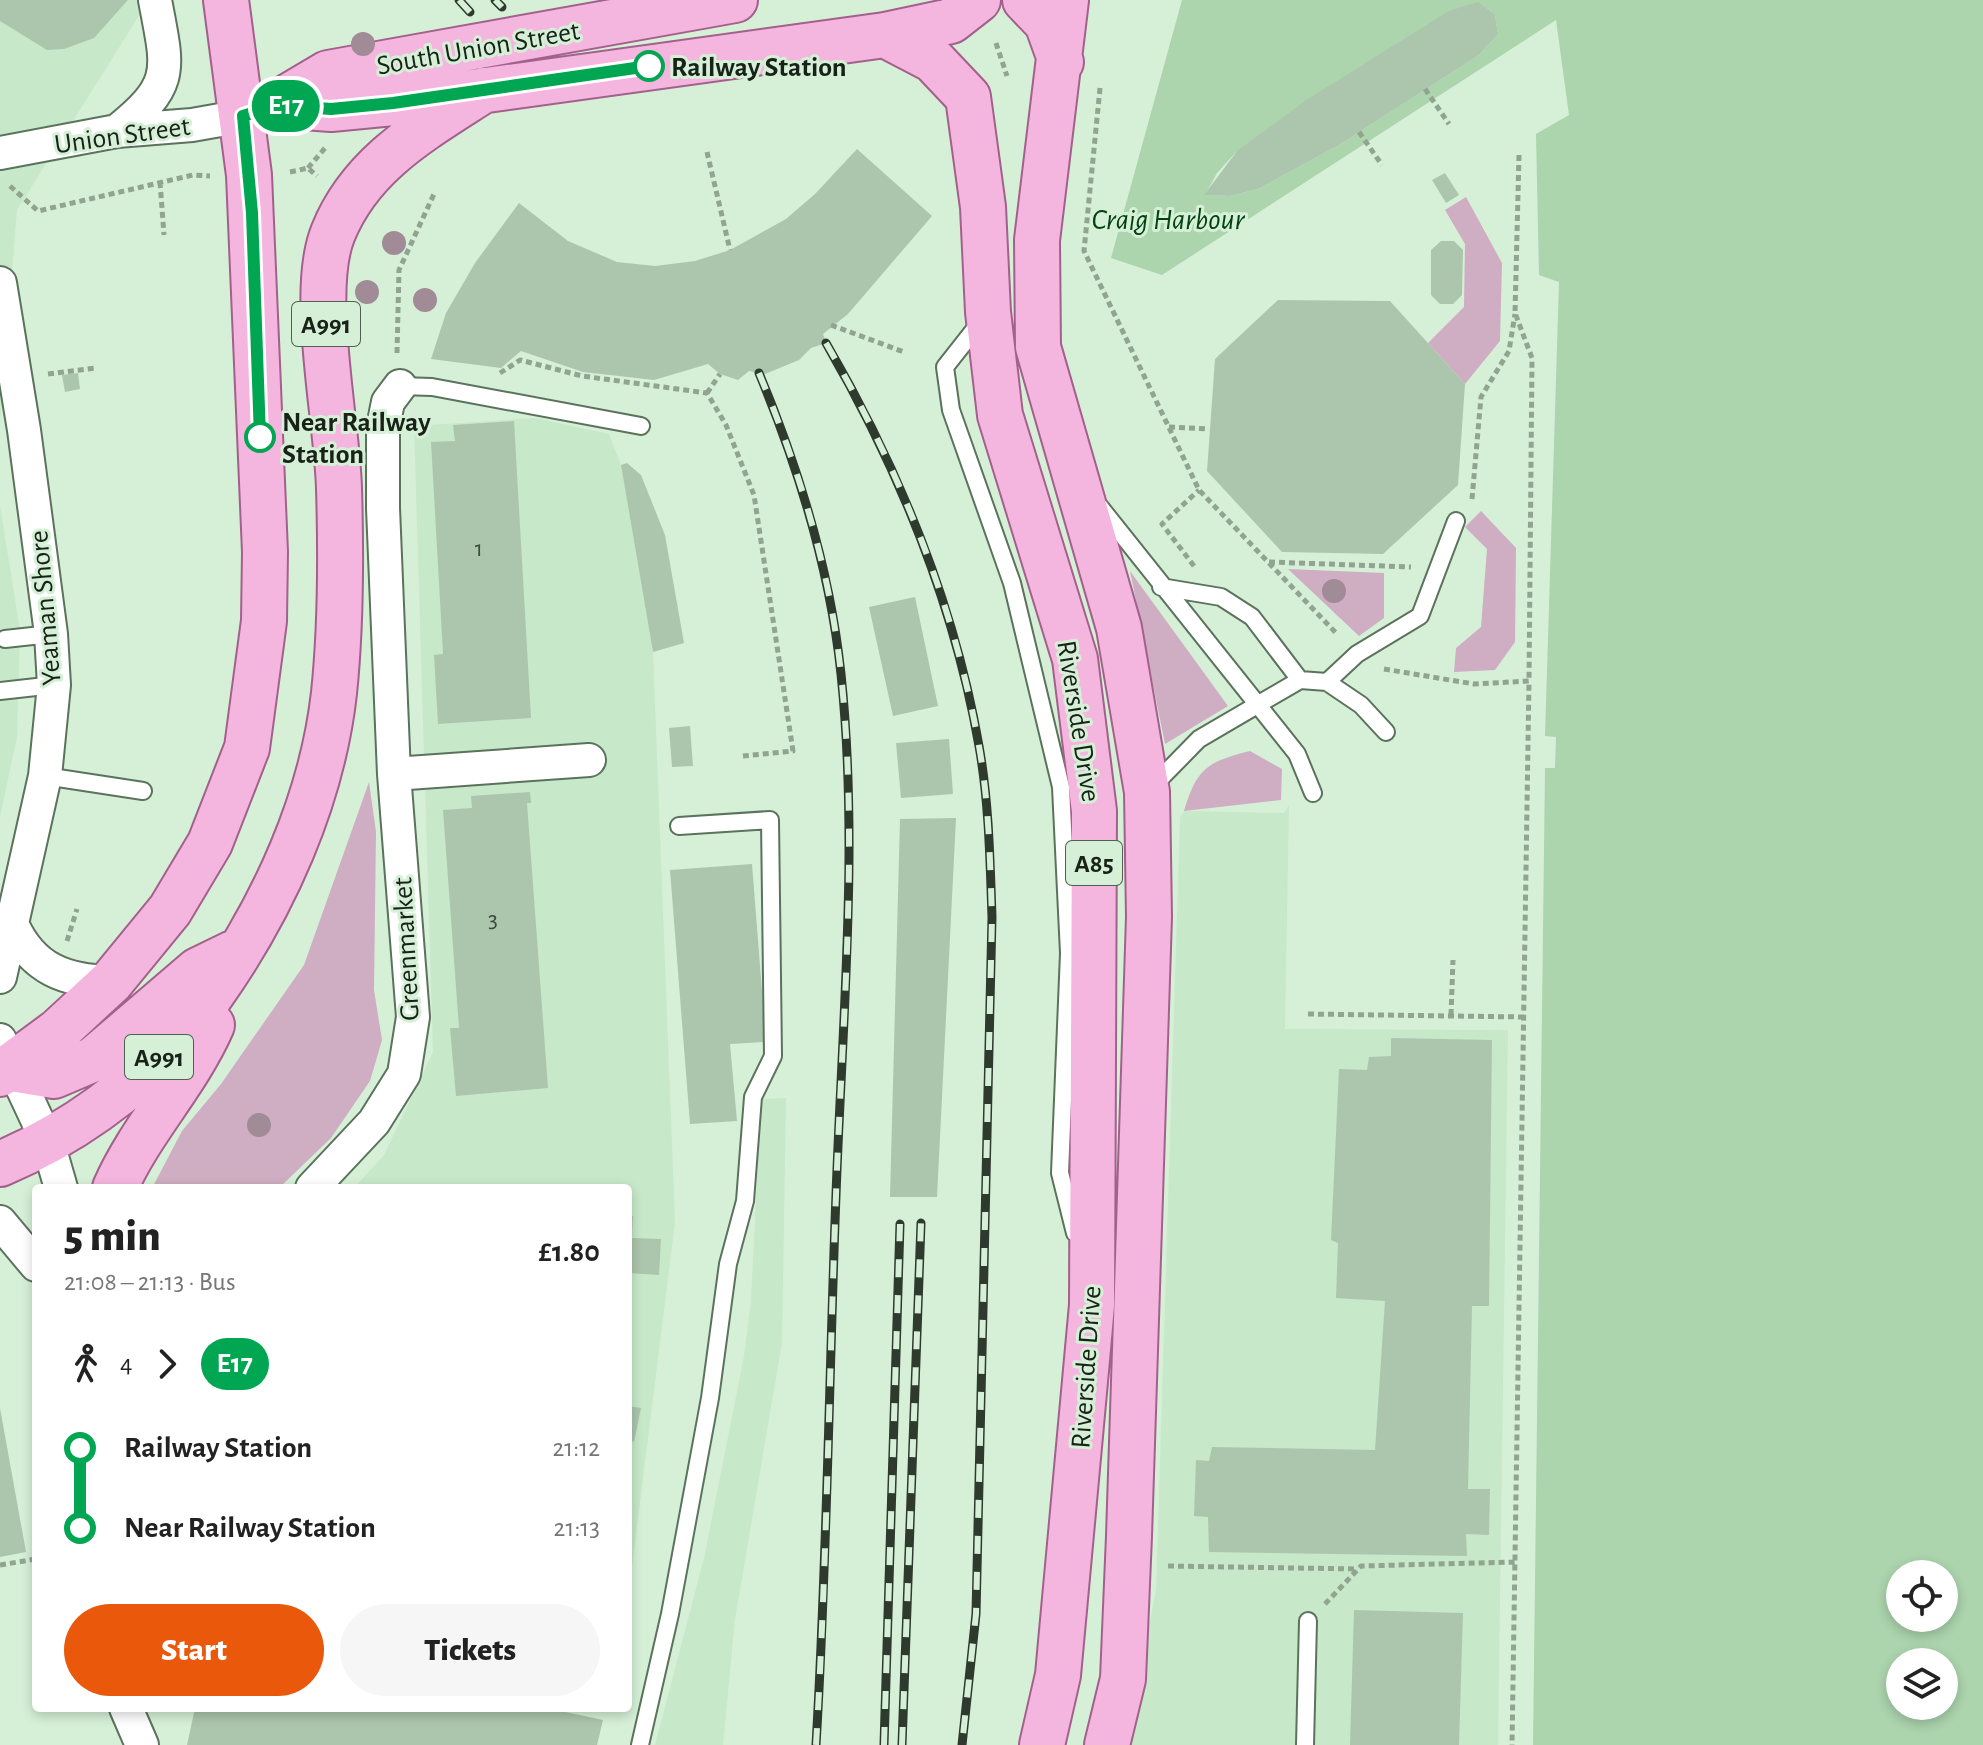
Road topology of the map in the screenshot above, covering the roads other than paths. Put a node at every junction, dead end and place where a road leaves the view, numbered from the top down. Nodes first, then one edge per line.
1 (155, 0) edge
2 (226, 0) edge
3 (735, 0) edge
4 (978, 0) edge
5 (1025, 0) edge
6 (1066, 0) edge
7 (638, 9) edge
8 (885, 35) junction
9 (1061, 62) junction
10 (484, 90) junction
11 (260, 110) junction
12 (117, 131) junction
13 (0, 153) edge
14 (1, 293) edge
15 (8, 380) edge
16 (400, 386) joint
17 (641, 426) dead end
18 (1072, 471) junction
19 (1456, 521) road end
20 (1161, 587) junction
21 (51, 634) junction
22 (5, 639) dead end
23 (1300, 680) junction
24 (1327, 682) junction
25 (54, 685) junction
26 (0, 691) edge
27 (1257, 707) junction
28 (1386, 732) dead end
29 (589, 760) dead end
30 (394, 774) junction
31 (45, 776) junction
32 (143, 791) dead end
33 (1147, 792) junction
34 (1313, 793) dead end
35 (679, 826) dead end
36 (13, 926) junction
37 (246, 946) junction
38 (0, 977) edge
39 (111, 982) junction
40 (4, 1061) edge
41 (48, 1143) junction
42 (0, 1164) edge
43 (60, 1184) edge
44 (117, 1184) edge
45 (316, 1184) edge
46 (0, 1222) edge
47 (32, 1260) edge
48 (1308, 1621) road end
49 (128, 1712) edge
50 (142, 1745) edge
51 (640, 1745) edge
52 (1042, 1745) edge
53 (1107, 1745) edge
54 (1305, 1745) edge

1 - 12 street
2 - 11 main road, A991
3 - 7 main road, South Union Street
4 - 8 main road, South Union Street / A991
5 - 9 main road
6 - 9 main road, Riverside Drive
7 - 11 main road, South Union Street
8 - 10 main road, South Union Street / A991
8 - 52 main road, Riverside Drive / A85
9 - 18 main road, Riverside Drive / A85
10 - 11 main road, South Union Street / A991
10 - 37 main road, A991
11 - 12 street, Union Street
11 - 39 main road, A991
12 - 13 street, Union Street
14 - 15 street, Yeaman Shore
15 - 21 street, Yeaman Shore
16 - 17 lane
16 - 30 street, Greenmarket
18 - 20 lane
18 - 33 main road, Riverside Drive / A85
19 - 24 lane
20 - 23 lane
20 - 27 lane
21 - 22 lane
21 - 25 street, Yeaman Shore
23 - 24 lane
23 - 27 lane
24 - 28 lane
25 - 26 lane
25 - 31 street, Yeaman Shore
27 - 33 lane
27 - 34 lane
29 - 30 street
30 - 45 street, Greenmarket
31 - 32 lane
31 - 36 street, Yeaman Shore
33 - 53 main road, Riverside Drive / A85
35 - 51 lane
36 - 38 street, Yeaman Shore
36 - 39 street
37 - 40 main road
37 - 41 main road, A991
37 - 44 main road
39 - 40 main road, A991
40 - 41 street
41 - 42 main road, A991
41 - 43 street
46 - 47 street
48 - 54 lane
49 - 50 street

